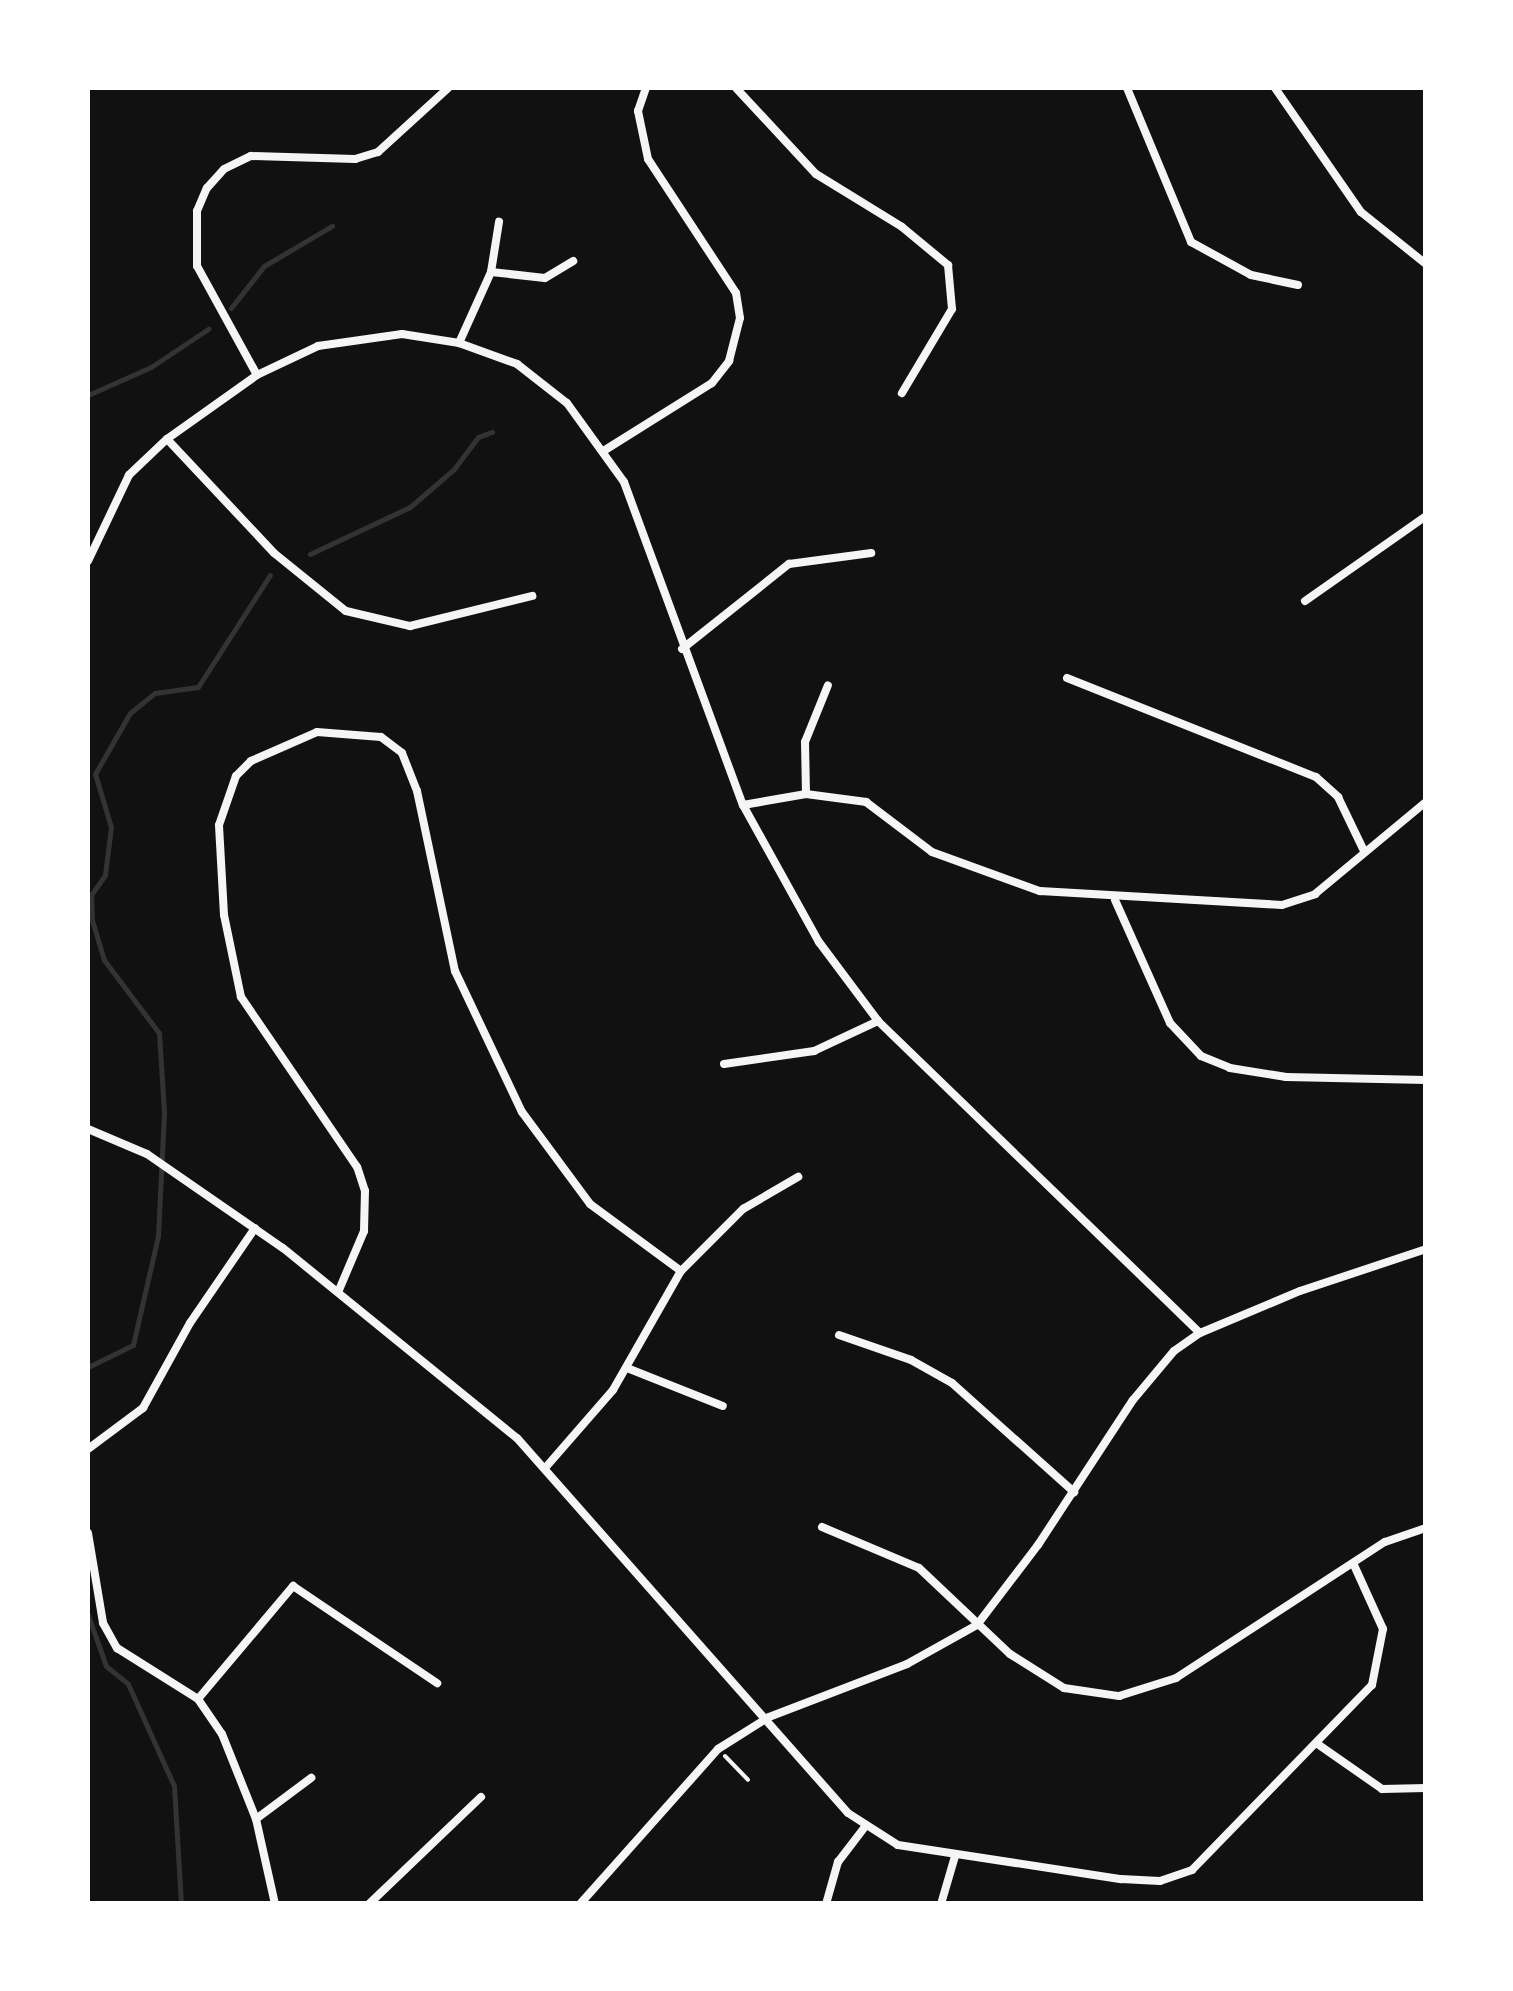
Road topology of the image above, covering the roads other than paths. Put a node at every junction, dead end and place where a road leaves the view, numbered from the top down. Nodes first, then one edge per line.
1 (448, 88) edge
2 (646, 88) edge
3 (736, 88) edge
4 (1127, 88) edge
5 (1275, 88) edge
6 (499, 222) dead end
7 (573, 261) dead end
8 (1426, 264) edge
9 (491, 272) junction
10 (1298, 284) dead end
11 (459, 343) junction
12 (257, 375) junction
13 (902, 393) dead end
14 (167, 440) junction
15 (605, 450) junction
16 (1426, 516) edge
17 (871, 553) dead end
18 (88, 561) edge
19 (532, 596) dead end
20 (1305, 601) dead end
21 (682, 649) junction
22 (1068, 678) dead end
23 (828, 686) dead end
24 (806, 794) junction
25 (1426, 802) edge
26 (743, 805) junction
27 (1364, 850) junction
28 (1115, 900) junction
29 (878, 1021) junction
30 (724, 1064) dead end
31 (1426, 1080) edge
32 (88, 1129) edge
33 (798, 1177) dead end
34 (255, 1228) junction
35 (1426, 1250) edge
36 (680, 1271) junction
37 (339, 1290) junction
38 (1200, 1333) junction
39 (839, 1335) dead end
40 (627, 1368) junction
41 (724, 1406) dead end
42 (88, 1450) edge
43 (546, 1467) junction
44 (1074, 1492) junction
45 (822, 1527) dead end
46 (1426, 1528) edge
47 (88, 1533) edge
48 (1354, 1565) junction
49 (977, 1625) junction
50 (437, 1683) dead end
51 (198, 1699) junction
52 (770, 1717) junction
53 (1319, 1745) junction
54 (310, 1778) dead end
55 (1426, 1788) edge
56 (482, 1796) dead end
57 (256, 1820) junction
58 (864, 1828) junction
59 (956, 1856) junction
60 (275, 1904) edge
61 (369, 1904) edge
62 (580, 1904) edge
63 (826, 1904) edge
64 (942, 1904) edge

1 - 12 street
2 - 15 street
3 - 13 street
4 - 10 street
5 - 8 street
6 - 9 street
7 - 9 street
9 - 11 street
11 - 12 street
11 - 15 street
12 - 14 street
14 - 18 street
14 - 19 street
15 - 21 street
16 - 20 street
17 - 21 street
21 - 26 street
22 - 27 street
23 - 24 street
24 - 26 street
24 - 28 street
25 - 27 street
26 - 29 street
27 - 28 street
28 - 31 street
29 - 30 street
29 - 38 street
32 - 34 street
33 - 36 street
34 - 37 street
34 - 42 street
35 - 38 street
36 - 37 street
36 - 40 street
37 - 43 street
38 - 44 street
39 - 44 street
40 - 41 street
40 - 43 street
43 - 52 street
44 - 49 street
45 - 49 street
46 - 48 street
47 - 51 street
48 - 49 street
48 - 53 street
49 - 52 street
50 - 51 street
51 - 57 street
52 - 58 street
52 - 62 street
53 - 55 street
53 - 59 street
54 - 57 street
56 - 61 street
57 - 60 street
58 - 59 street
58 - 63 street
59 - 64 street

